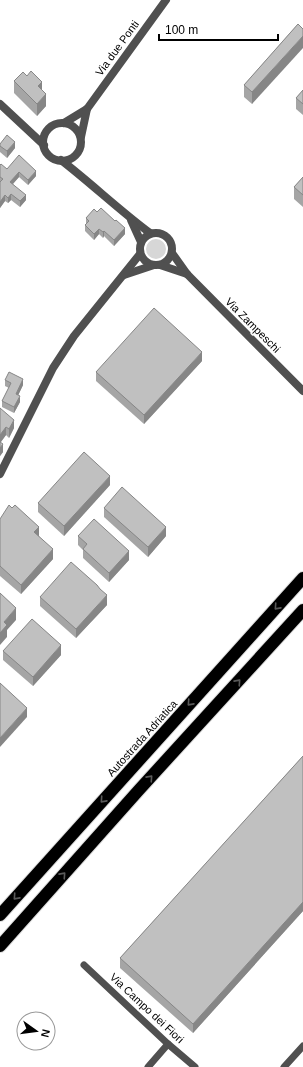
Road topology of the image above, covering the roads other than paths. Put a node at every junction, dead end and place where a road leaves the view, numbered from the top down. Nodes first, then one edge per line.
1 (166, 0) edge
2 (0, 104) edge
3 (86, 109) junction
4 (64, 123) junction
5 (46, 132) junction
6 (32, 134) junction
7 (81, 137) junction
8 (44, 145) junction
9 (76, 155) junction
10 (61, 160) junction
11 (77, 172) junction
12 (131, 219) junction
13 (150, 234) junction
14 (141, 242) junction
15 (140, 254) junction
16 (172, 254) junction
17 (157, 265) junction
18 (188, 274) junction
19 (123, 275) junction
20 (303, 391) edge
21 (0, 474) edge
22 (303, 578) edge
23 (303, 610) edge
24 (0, 915) edge
25 (0, 946) edge
26 (84, 965) dead end
27 (168, 1044) junction
28 (303, 1046) edge
29 (148, 1067) edge
30 (195, 1067) edge
31 (284, 1067) edge

1 - 3 street, Via due Ponti
2 - 6 street
3 - 4 street, Via due Ponti
3 - 7 street, Via due Ponti
4 - 5 street
4 - 7 street
5 - 6 street
5 - 8 street
6 - 8 street
7 - 9 street
8 - 10 street
9 - 10 street
9 - 11 street
10 - 11 street
11 - 12 street
12 - 13 street
12 - 14 street
13 - 14 street
13 - 16 street
14 - 15 street
15 - 17 street
15 - 19 street
16 - 17 street
16 - 18 street, Via Zampeschi
17 - 18 street, Via Zampeschi
17 - 19 street
18 - 20 street, Via Zampeschi
19 - 21 street
22 -> 24 highway, Autostrada Adriatica
25 -> 23 highway
26 - 27 street, Via Campo dei Fiori
27 - 29 street
27 - 30 street, Via Campo dei Fiori
28 - 31 street

